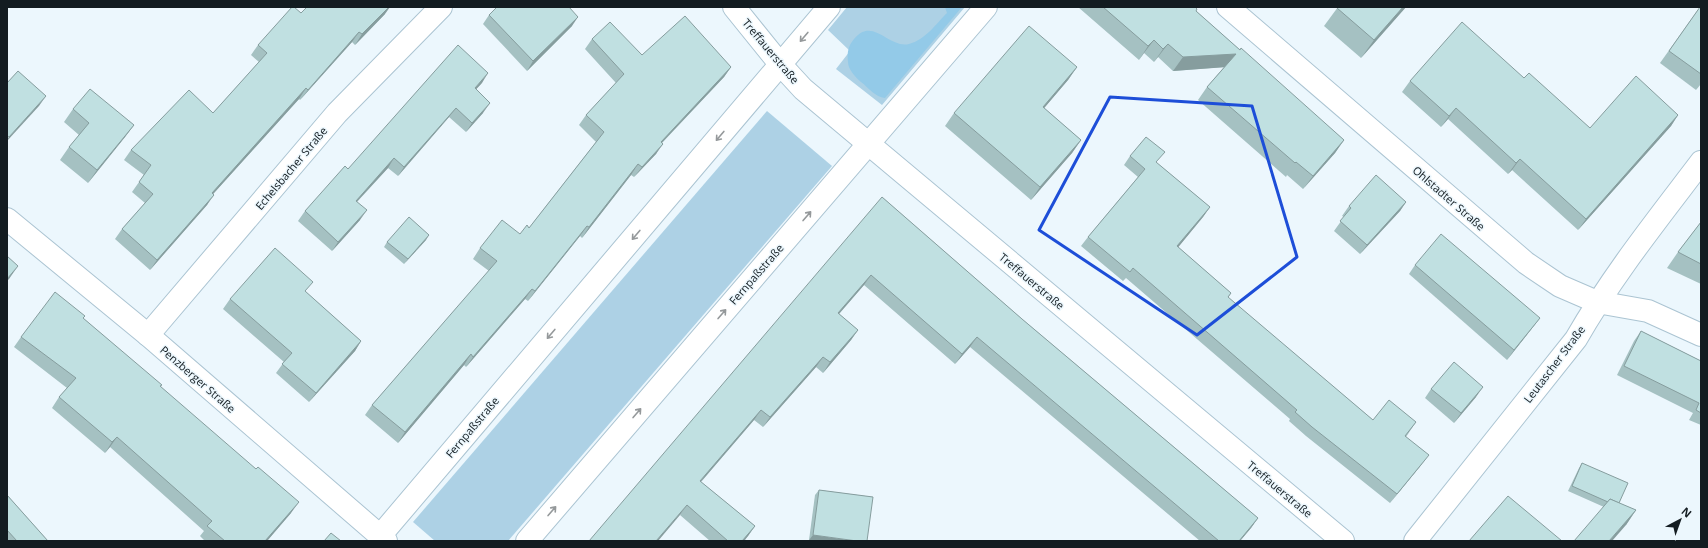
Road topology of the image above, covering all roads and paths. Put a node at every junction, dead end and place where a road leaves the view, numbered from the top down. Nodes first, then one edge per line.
1 (442, 7) edge
2 (734, 7) edge
3 (829, 7) edge
4 (986, 7) edge
5 (1228, 7) edge
6 (780, 64) junction
7 (869, 145) junction
8 (1701, 162) edge
9 (7, 219) edge
10 (1597, 302) junction
11 (148, 335) junction
12 (1701, 335) edge
13 (383, 538) edge
14 (527, 541) edge
15 (1343, 541) edge
16 (1415, 541) edge

1 - 11 street, Echelsbacher Straße
2 - 6 street, Treffauerstraße
3 -> 6 street, Fernpaßstraße
4 - 7 street, Fernpaßstraße
5 - 10 street, Ohlstadter Straße
6 - 7 street, Treffauerstraße
6 -> 13 street, Fernpaßstraße
14 -> 7 street, Fernpaßstraße
7 - 15 street, Treffauerstraße
8 - 10 street, Leutascher Straße
9 - 11 street, Penzberger Straße
10 - 12 street, Ohlstadter Straße
10 - 16 street, Leutascher Straße
11 - 13 street, Penzberger Straße

